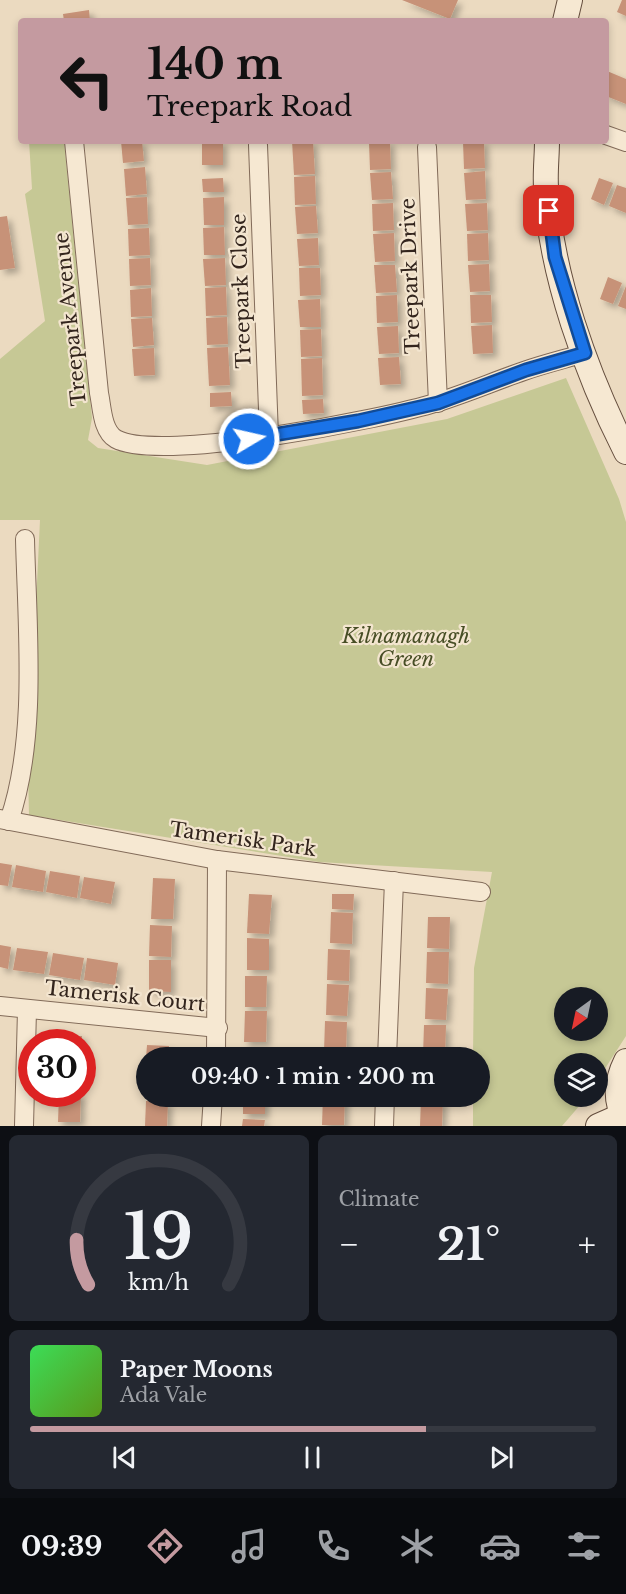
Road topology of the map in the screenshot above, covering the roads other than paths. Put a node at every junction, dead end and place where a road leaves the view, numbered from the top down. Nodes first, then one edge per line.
1 (570, 0) edge
2 (566, 18) edge
3 (609, 136) edge
4 (626, 142) edge
5 (74, 144) edge
6 (547, 144) edge
7 (258, 145) dead end
8 (427, 147) dead end
9 (585, 353) junction
10 (438, 403) junction
11 (269, 436) junction
12 (626, 452) edge
13 (25, 539) dead end
14 (5, 820) edge
15 (217, 860) junction
16 (394, 881) junction
17 (481, 892) dead end
18 (0, 1006) edge
19 (27, 1010) junction
20 (218, 1028) junction
21 (217, 1047) edge
22 (387, 1047) edge
23 (626, 1061) edge
24 (212, 1107) edge
25 (385, 1107) edge
26 (624, 1118) edge
27 (24, 1126) edge
28 (211, 1126) edge
29 (384, 1126) edge
30 (598, 1126) edge

1 - 2 street
3 - 4 street
5 - 11 street, Treepark Avenue
6 - 9 street
7 - 11 street, Treepark Close
8 - 10 street, Treepark Drive
9 - 10 street, Treepark Avenue
9 - 12 street
10 - 11 street, Treepark Avenue
13 - 14 street
14 - 15 street, Tamerisk Park
15 - 16 street, Tamerisk Park
15 - 20 street
16 - 17 street, Tamerisk Park
16 - 22 street
18 - 19 street, Tamerisk Court
19 - 20 street, Tamerisk Court
19 - 27 street, Tamerisk Court
20 - 21 street
23 - 26 street
24 - 28 street
25 - 29 street
26 - 30 street

